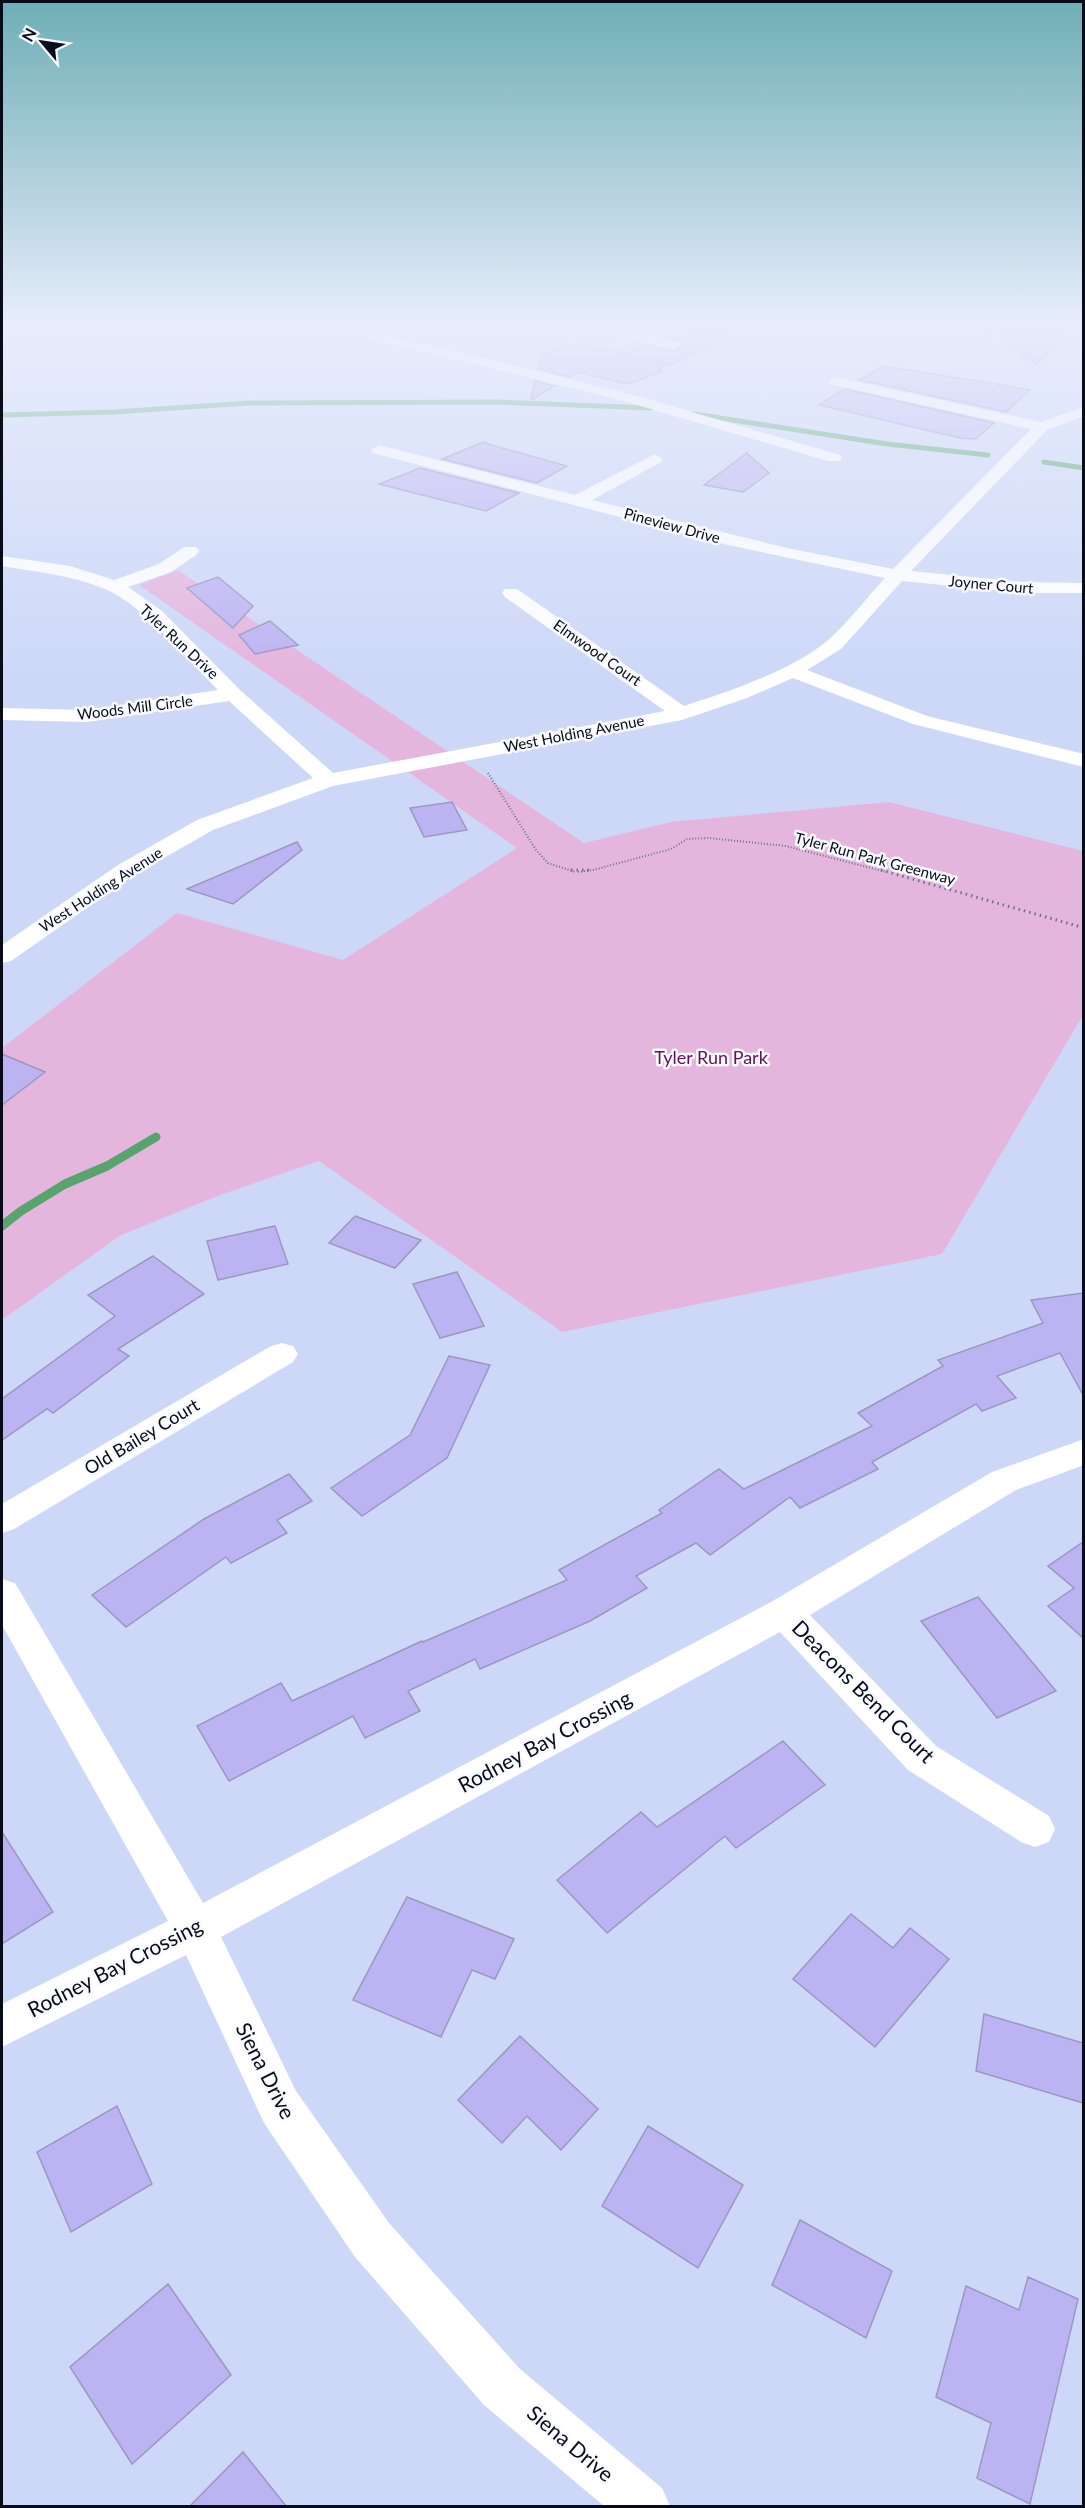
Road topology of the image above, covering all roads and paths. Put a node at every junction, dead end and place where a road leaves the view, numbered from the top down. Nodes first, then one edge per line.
1 (776, 441) edge
2 (1028, 441) edge
3 (380, 450) dead end
4 (834, 458) dead end
5 (655, 459) dead end
6 (577, 501) junction
7 (190, 551) dead end
8 (2, 561) edge
9 (898, 574) junction
10 (114, 586) junction
11 (1083, 588) edge
12 (511, 593) dead end
13 (792, 671) junction
14 (233, 694) junction
15 (2, 714) edge
16 (682, 714) junction
17 (474, 753) junction
18 (1083, 761) edge
19 (328, 780) junction
20 (1081, 927) dead end
21 (2, 956) edge
22 (282, 1354) dead end
23 (1083, 1451) edge
24 (2, 1520) edge
25 (2, 1593) edge
26 (784, 1612) junction
27 (1035, 1829) dead end
28 (195, 1928) junction
29 (2, 2026) edge
30 (644, 2506) edge

1 - 4 street
2 - 9 street, West Holding Avenue
3 - 6 street, Pineview Drive
5 - 6 street
6 - 9 street, Pineview Drive
7 - 10 street
8 - 10 street, Tyler Run Drive
9 - 11 street, Joyner Court
9 - 13 street, West Holding Avenue
10 - 14 street, Tyler Run Drive
12 - 16 street, Elmwood Court
13 - 16 street, West Holding Avenue
13 - 18 street
14 - 15 street, Woods Mill Circle
14 - 19 street, Tyler Run Drive
16 - 17 street, West Holding Avenue
17 - 19 street, West Holding Avenue
17 - 20 path, Tyler Run Park Greenway
19 - 21 street, West Holding Avenue
22 - 24 street, Old Bailey Court
23 - 26 street, Rodney Bay Crossing
25 - 28 street, Siena Drive
26 - 27 street, Deacons Bend Court
26 - 28 street, Rodney Bay Crossing
28 - 29 street, Rodney Bay Crossing
28 - 30 street, Siena Drive

